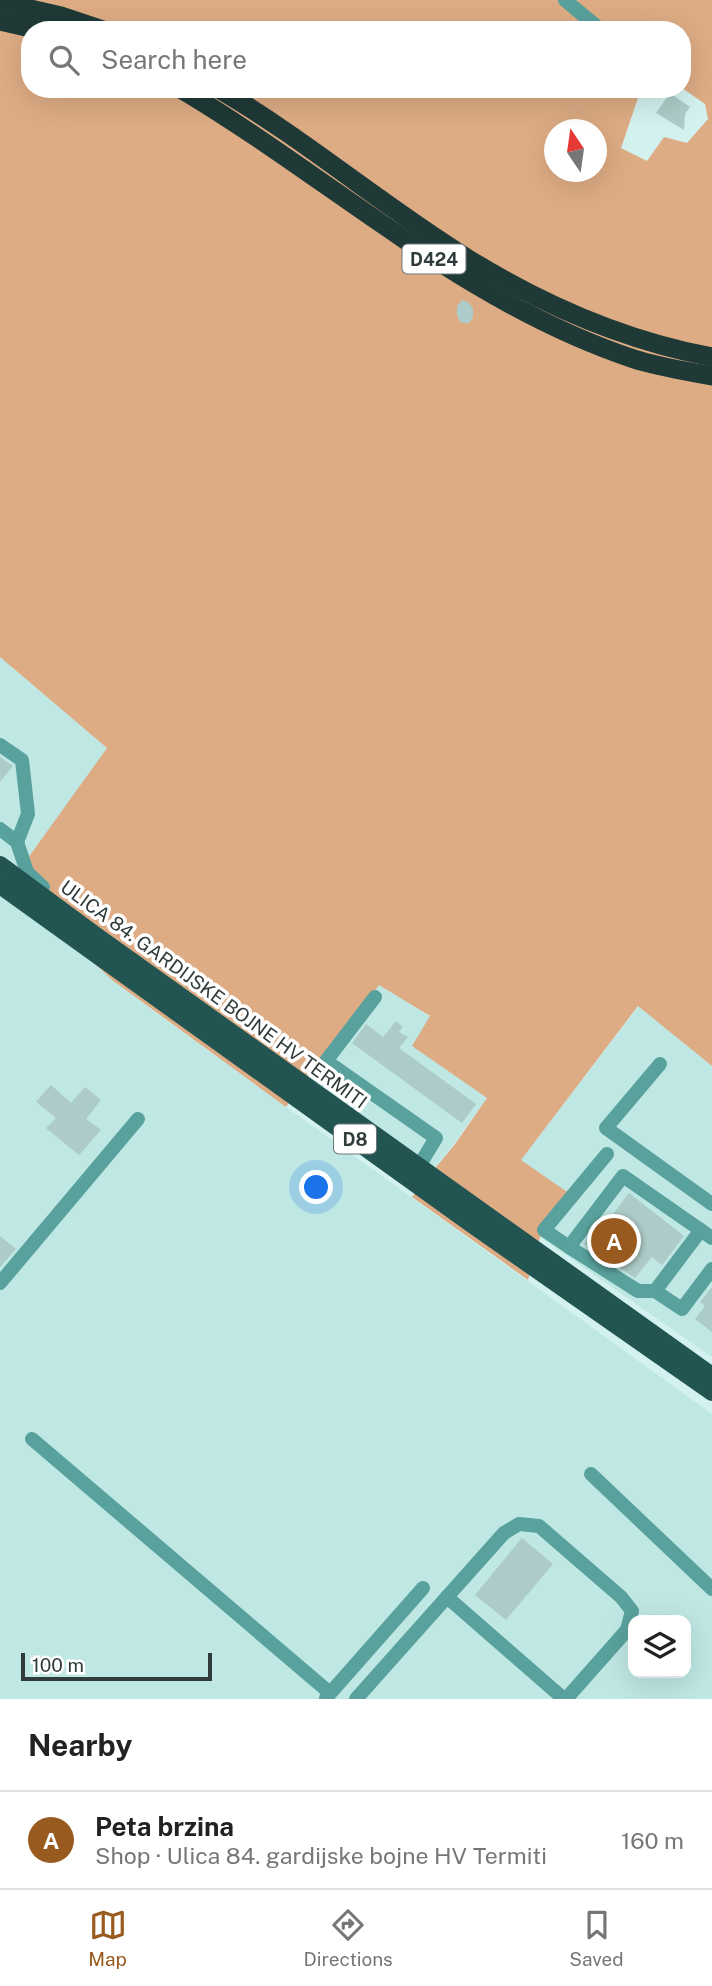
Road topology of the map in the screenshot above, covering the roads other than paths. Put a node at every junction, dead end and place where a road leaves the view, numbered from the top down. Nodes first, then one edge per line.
1 (565, 0) edge
2 (0, 2) edge
3 (0, 21) edge
4 (76, 21) edge
5 (590, 21) edge
6 (21, 26) edge
7 (196, 98) edge
8 (232, 98) edge
9 (712, 357) edge
10 (712, 376) edge
11 (0, 745) edge
12 (0, 829) edge
13 (17, 842) junction
14 (0, 864) edge
15 (0, 885) edge
16 (119, 952) junction
17 (374, 997) dead end
18 (660, 1064) dead end
19 (138, 1119) dead end
20 (607, 1154) dead end
21 (419, 1166) junction
22 (712, 1204) edge
23 (706, 1234) edge
24 (569, 1247) junction
25 (712, 1269) edge
26 (0, 1282) edge
27 (656, 1291) junction
28 (712, 1376) edge
29 (712, 1392) edge
30 (33, 1439) dead end
31 (591, 1474) dead end
32 (423, 1588) dead end
33 (712, 1589) edge
34 (447, 1597) junction
35 (328, 1696) edge
36 (356, 1699) edge
37 (565, 1699) edge

1 - 5 street
2 - 4 highway
3 - 6 highway
7 - 10 highway, D424
8 - 9 highway, D424
11 - 13 street
12 - 13 street
13 - 16 street
14 - 16 main road, ULICA 84. GARDIJSKE BOJNE HV TERMITI / D8
15 - 29 main road, ULICA 84. GARDIJSKE BOJNE HV TERMITI / D8
16 - 21 main road, ULICA 84. GARDIJSKE BOJNE HV TERMITI / D8
17 - 21 street
18 - 22 street
19 - 26 street
20 - 24 street
21 - 28 main road, ULICA 84. GARDIJSKE BOJNE HV TERMITI / D8
23 - 24 street
23 - 27 street
24 - 27 street
25 - 27 street
30 - 35 street
31 - 33 street
32 - 35 street
34 - 36 street
34 - 37 street
34 - 37 street

